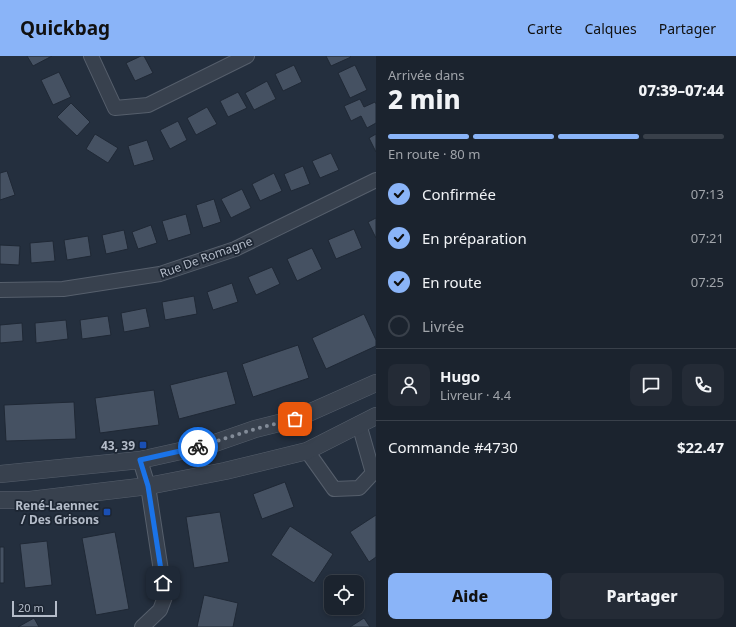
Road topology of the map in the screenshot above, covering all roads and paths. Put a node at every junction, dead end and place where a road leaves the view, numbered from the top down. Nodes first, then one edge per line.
1 (91, 56) edge
2 (247, 56) edge
3 (376, 180) edge
4 (0, 290) edge
5 (376, 383) edge
6 (376, 416) edge
7 (359, 424) junction
8 (307, 451) junction
9 (140, 460) junction
10 (0, 474) edge
11 (148, 486) junction
12 (0, 500) edge
13 (142, 627) edge

1 - 2 street
3 - 4 street, Rue De Romagne
5 - 9 street
6 - 7 street
7 - 8 street
7 - 8 street
8 - 11 street
9 - 10 street
9 - 11 street
11 - 12 street
11 - 13 street

